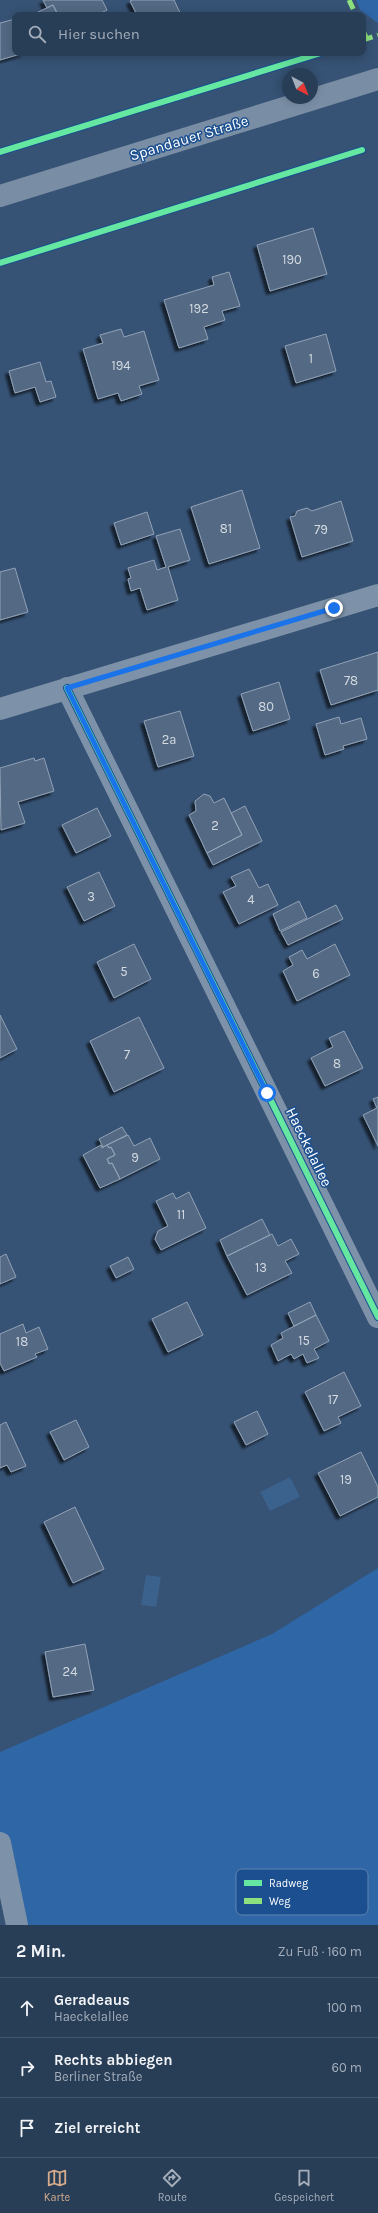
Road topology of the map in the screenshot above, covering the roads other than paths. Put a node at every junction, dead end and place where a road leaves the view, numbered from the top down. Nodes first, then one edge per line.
1 (378, 80) edge
2 (0, 196) edge
3 (378, 595) edge
4 (67, 688) junction
5 (0, 709) edge
6 (378, 1317) edge
7 (0, 1843) edge
8 (17, 1925) edge

1 - 2 main road, Spandauer Straße
3 - 4 street
4 - 5 street
4 - 6 street, Haeckelallee
7 - 8 street

